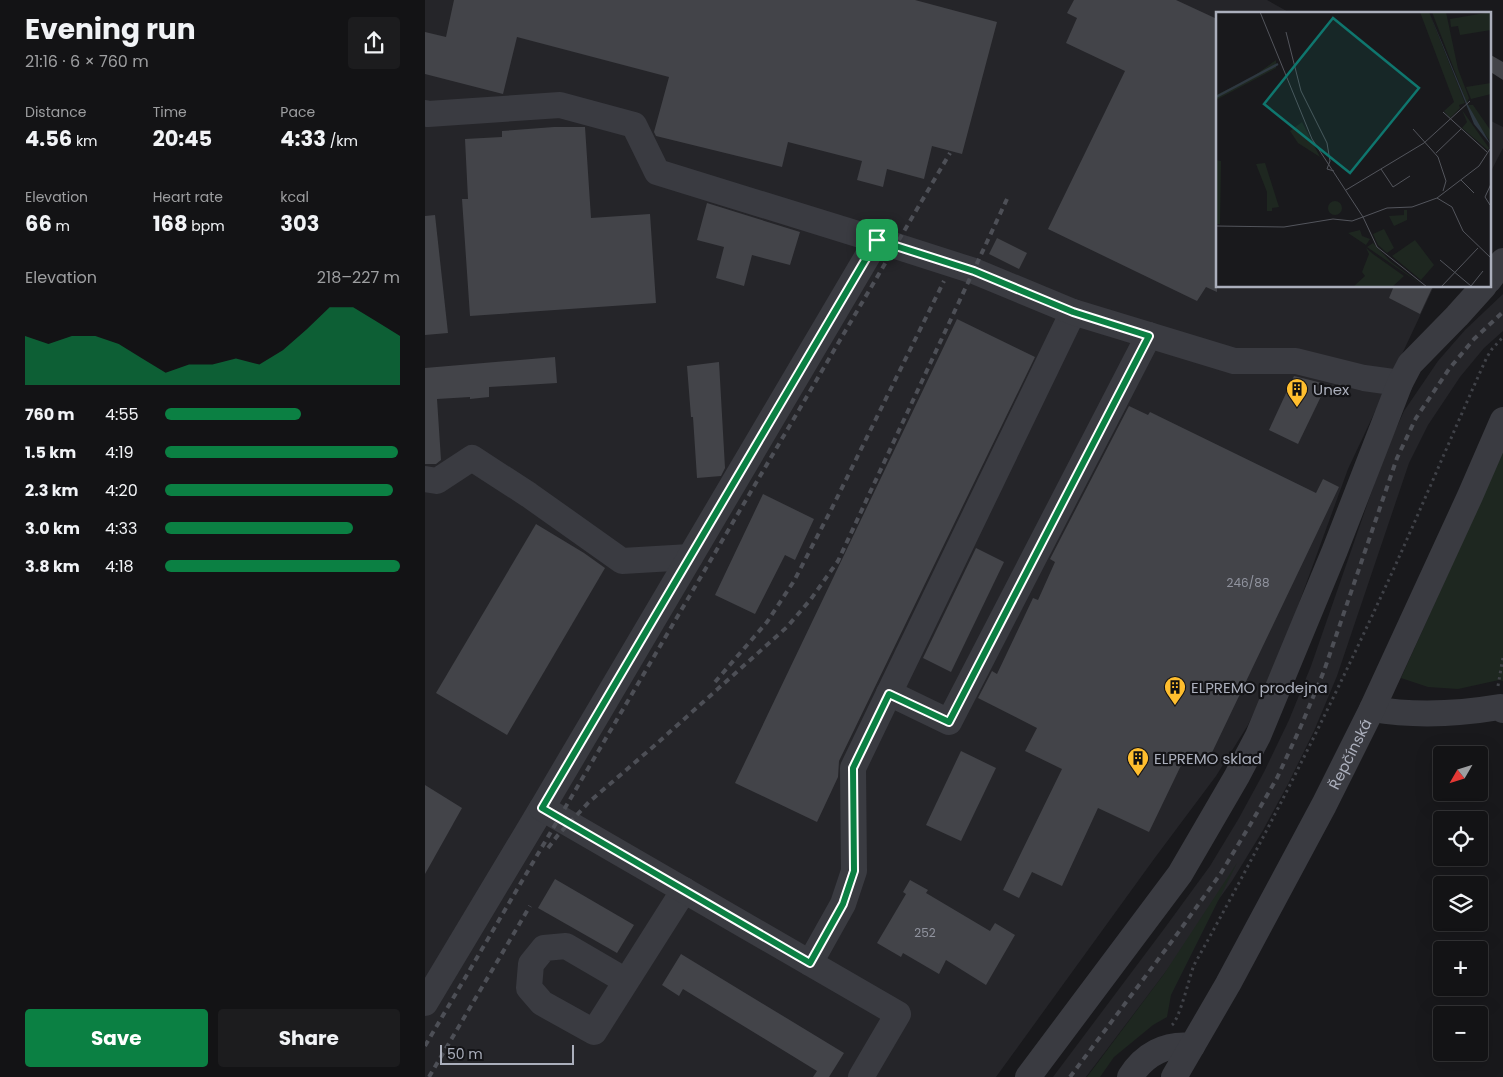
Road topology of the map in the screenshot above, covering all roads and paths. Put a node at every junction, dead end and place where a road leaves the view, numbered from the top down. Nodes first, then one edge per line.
1 (425, 112) edge
2 (877, 240) junction
3 (1503, 262) edge
4 (1491, 277) edge
5 (1482, 288) edge
6 (1073, 312) junction
7 (1149, 336) junction
8 (1503, 338) edge
9 (1400, 383) junction
10 (1503, 420) edge
11 (1498, 449) edge
12 (425, 479) edge
13 (690, 557) junction
14 (1503, 657) edge
15 (889, 694) junction
16 (1372, 709) junction
17 (1501, 709) edge
18 (542, 808) junction
19 (685, 890) junction
20 (810, 963) junction
21 (626, 981) dead end
22 (425, 1003) edge
23 (1179, 1012) dead end
24 (1192, 1046) junction
25 (861, 1077) edge
26 (1028, 1077) edge
27 (1130, 1077) edge
28 (1174, 1077) edge

1 - 2 street
2 - 6 street
2 - 13 street
3 - 4 street
5 - 9 street
6 - 7 street
6 - 15 street
7 - 9 street
7 - 15 street
8 - 23 path
9 - 26 street
10 - 11 street, Řepčínská
11 - 16 street, Řepčínská
12 - 13 street
13 - 18 street
14 - 17 path
15 - 20 street
16 - 17 street
16 - 24 street, Řepčínská
18 - 19 street
18 - 22 street
19 - 20 street
19 - 21 street
20 - 25 street
24 - 27 street
24 - 28 street, Řepčínská

